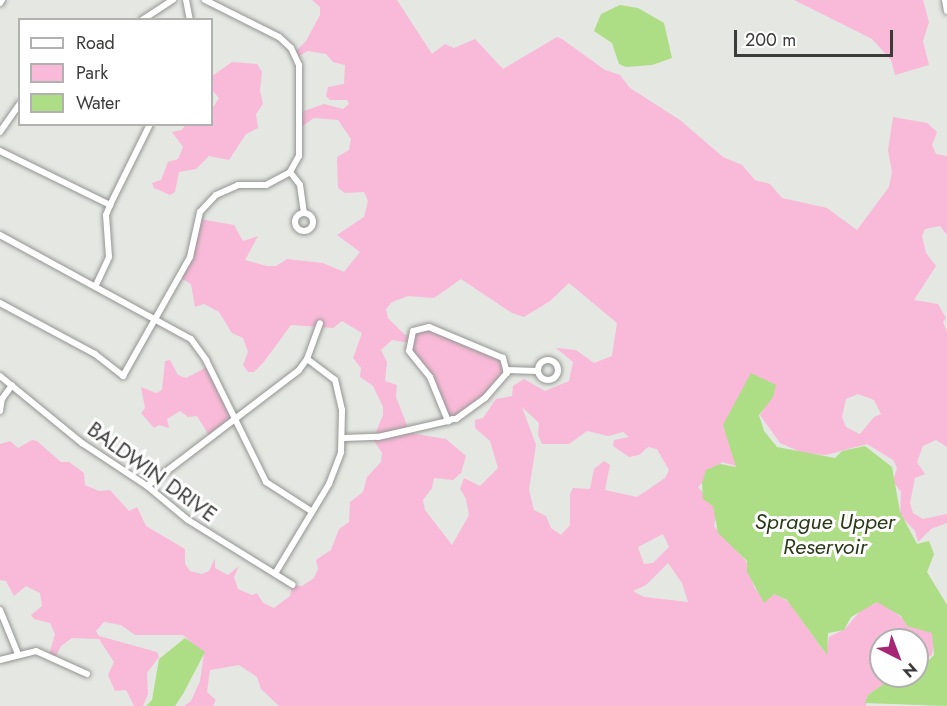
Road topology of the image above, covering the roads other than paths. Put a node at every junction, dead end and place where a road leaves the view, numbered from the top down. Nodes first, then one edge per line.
1 (173, 0) edge
2 (186, 0) edge
3 (205, 0) edge
4 (945, 0) edge
5 (947, 11) edge
6 (145, 18) edge
7 (190, 18) edge
8 (18, 106) edge
9 (149, 126) edge
10 (0, 132) edge
11 (0, 151) edge
12 (290, 172) junction
13 (110, 205) junction
14 (304, 212) dead end
15 (0, 235) edge
16 (96, 285) junction
17 (0, 303) edge
18 (157, 320) junction
19 (320, 323) dead end
20 (307, 359) junction
21 (506, 370) junction
22 (538, 371) dead end
23 (0, 376) edge
24 (12, 386) junction
25 (0, 411) edge
26 (234, 419) junction
27 (448, 421) junction
28 (343, 438) junction
29 (147, 486) junction
30 (312, 511) junction
31 (276, 572) junction
32 (293, 585) dead end
33 (0, 610) edge
34 (18, 654) junction
35 (0, 660) edge
36 (87, 674) dead end

1 - 6 street
2 - 7 street
3 - 12 street
4 - 5 street
8 - 10 street
9 - 13 street
11 - 13 street
12 - 14 street
12 - 18 street
13 - 16 street
15 - 16 street
16 - 18 street
17 - 18 street
18 - 26 street
19 - 20 street
20 - 26 street
20 - 28 street
21 - 22 street
21 - 27 street
21 - 27 street
23 - 24 street, BALDWIN DRIVE
24 - 25 street
24 - 29 street, BALDWIN DRIVE
26 - 29 street
26 - 30 street
27 - 28 street
28 - 30 street
29 - 31 street, BALDWIN DRIVE
30 - 31 street
31 - 32 street, BALDWIN DRIVE
33 - 34 street
34 - 35 street
34 - 36 street

